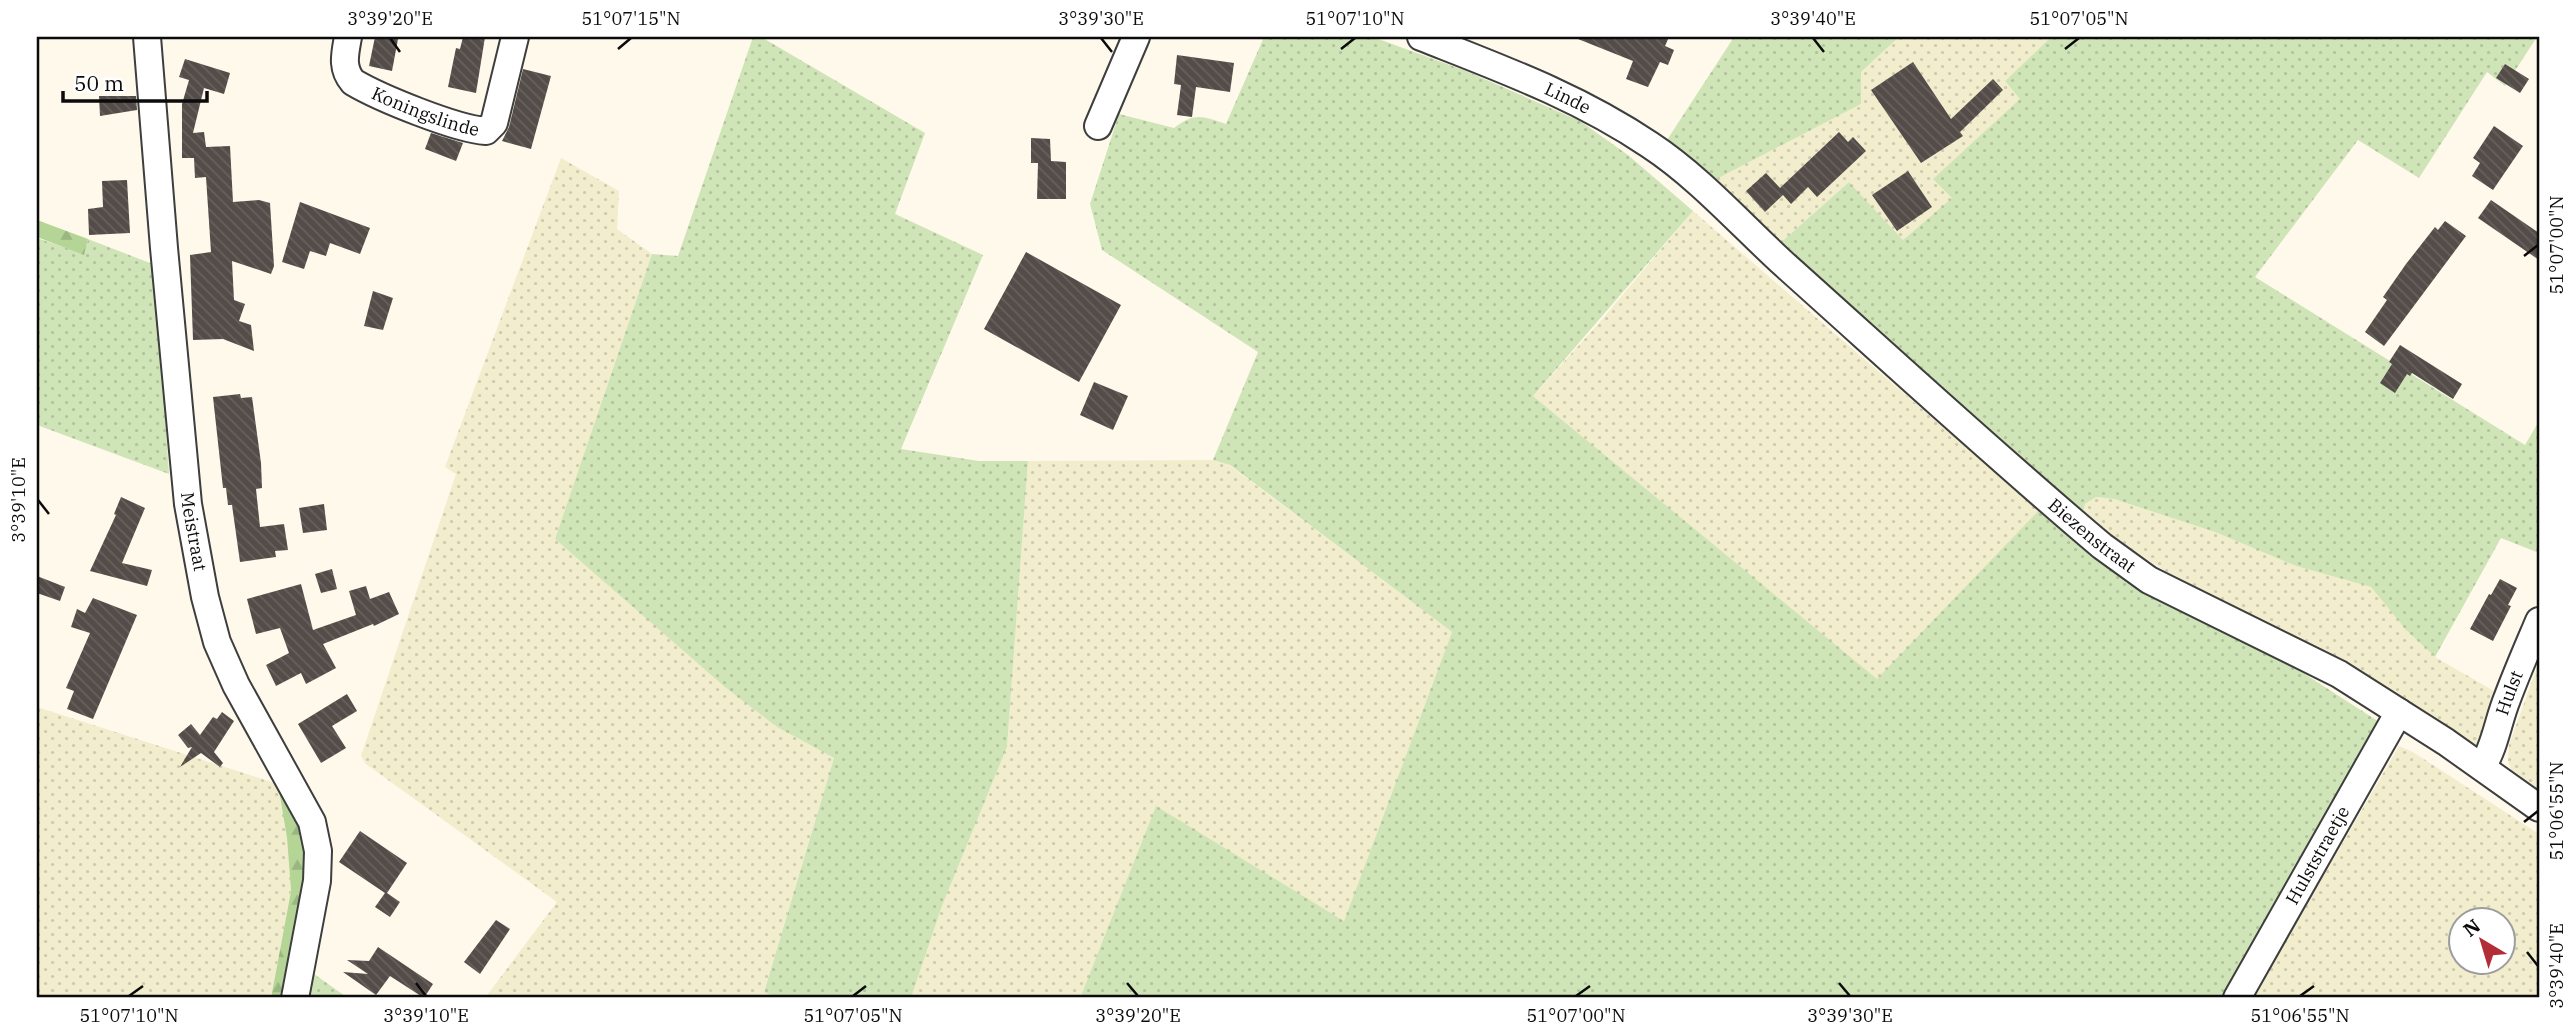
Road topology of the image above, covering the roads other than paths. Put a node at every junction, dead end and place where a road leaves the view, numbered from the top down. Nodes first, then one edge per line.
1 (147, 37) edge
2 (348, 37) edge
3 (515, 37) edge
4 (1136, 37) edge
5 (1421, 37) edge
6 (1098, 126) dead end
7 (1700, 186) joint
8 (2539, 621) edge
9 (2399, 712) junction
10 (2482, 767) junction
11 (2539, 808) edge
12 (295, 998) edge
13 (2237, 998) edge

1 - 12 street, Meistraat
2 - 3 street, Koningslinde
4 - 6 street
5 - 7 street, Linde
7 - 9 street, Biezenstraat
8 - 10 street, Hulst
9 - 10 street, Biezenstraat
9 - 13 street, Hulststraetje
10 - 11 street, Biezenstraat

